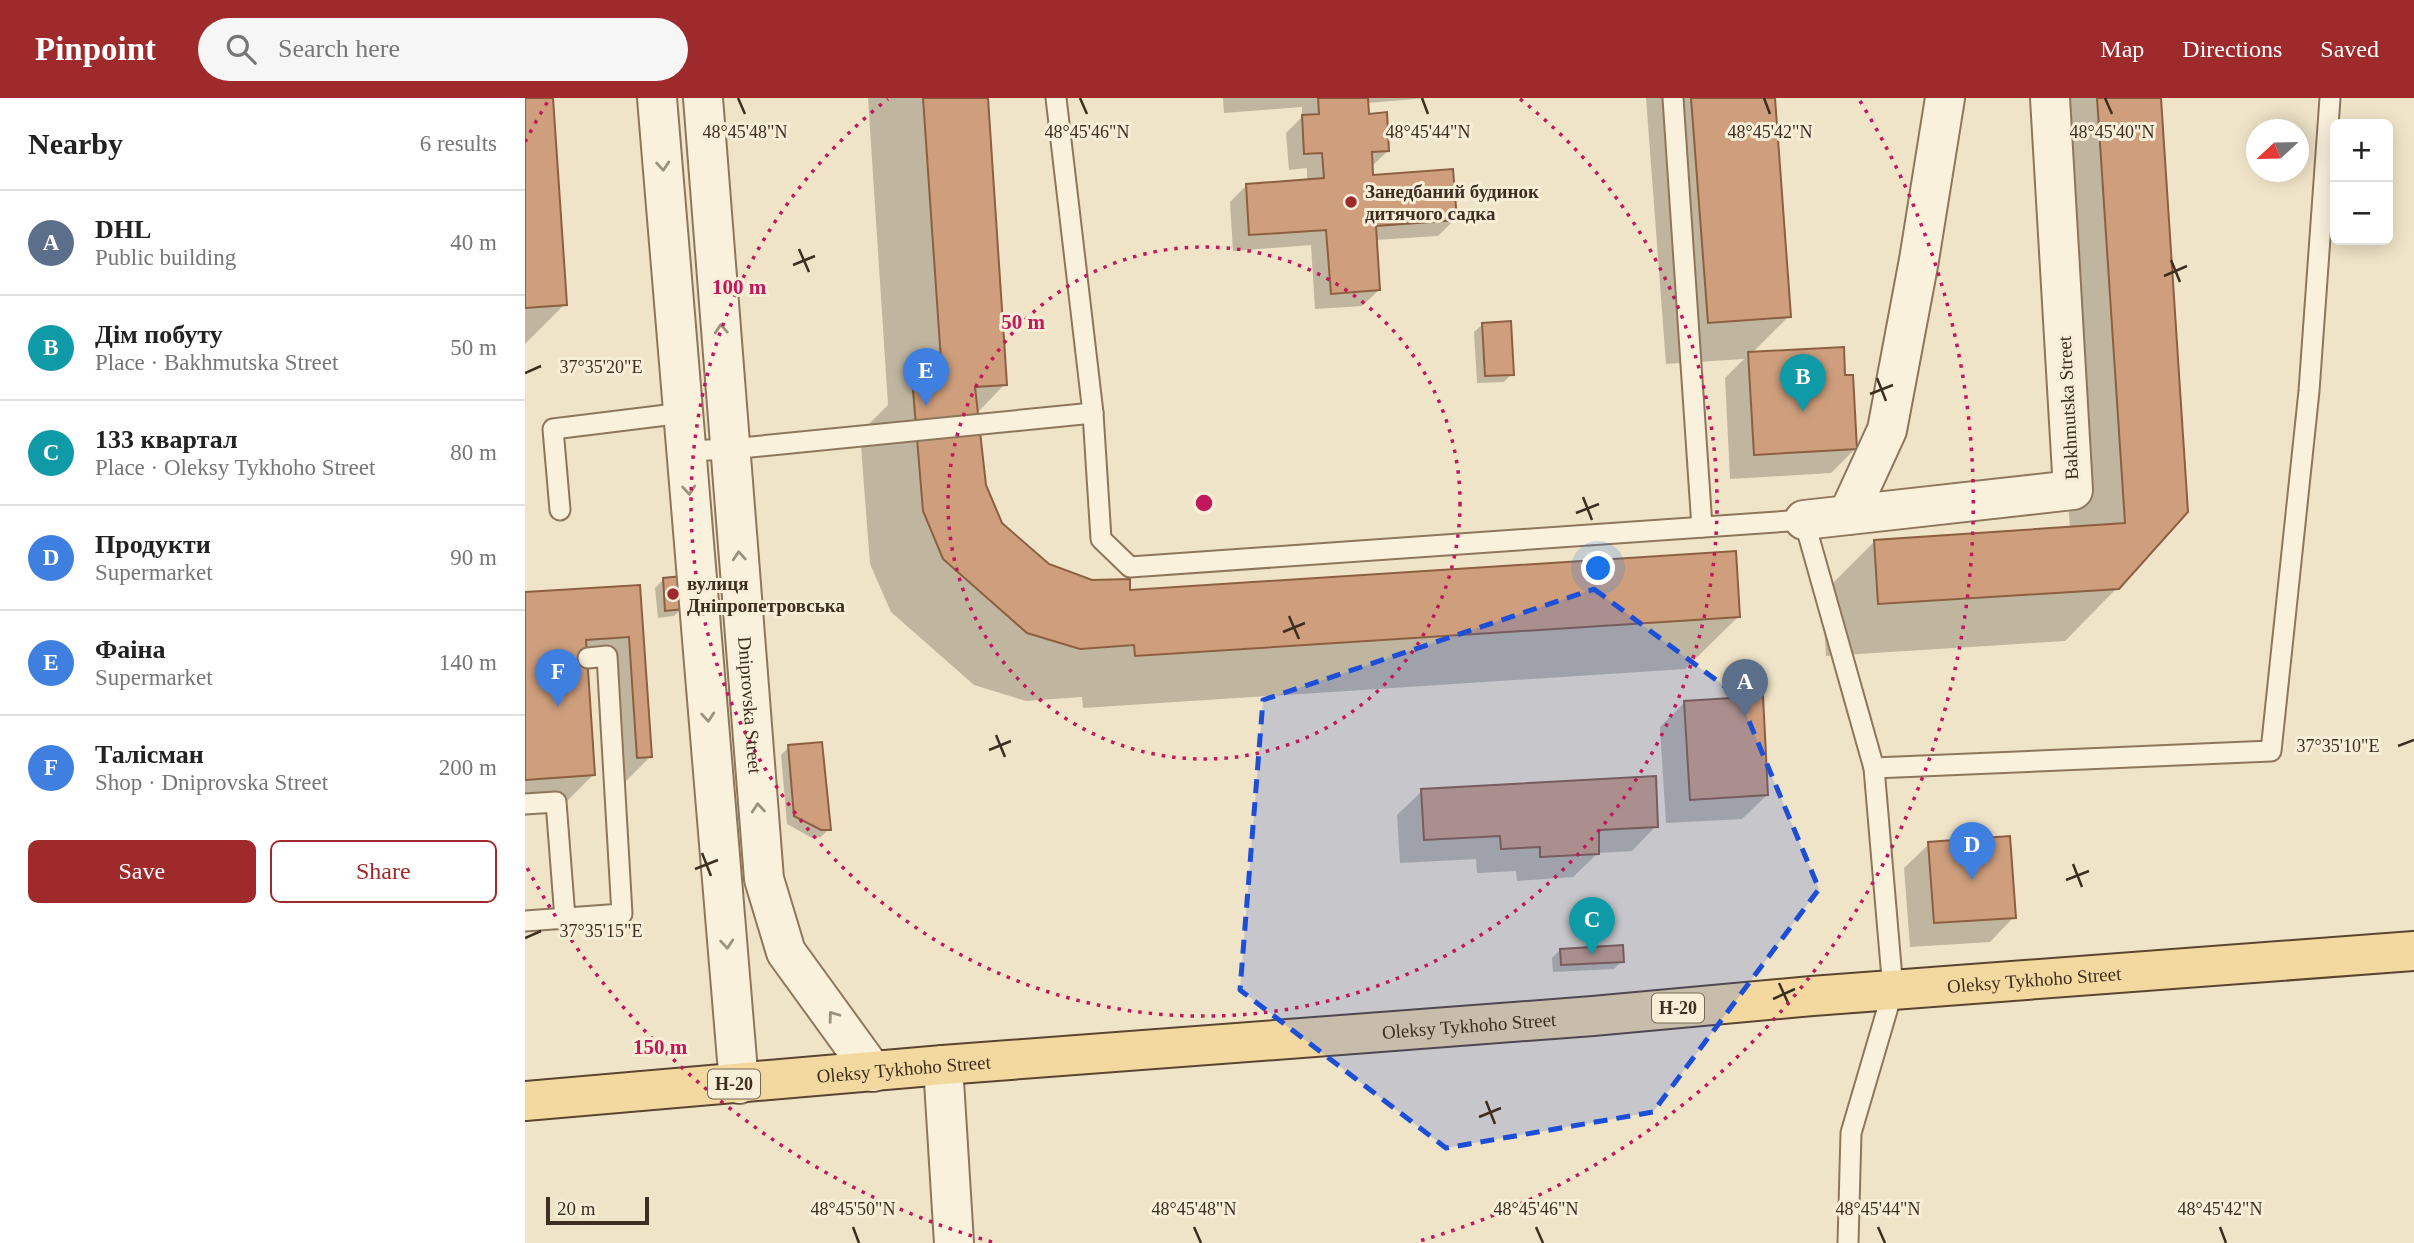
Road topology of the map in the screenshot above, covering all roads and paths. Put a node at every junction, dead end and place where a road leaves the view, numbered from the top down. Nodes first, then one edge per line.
1 (657, 98) edge
2 (703, 98) edge
3 (1056, 98) edge
4 (1673, 98) edge
5 (1945, 98) edge
6 (2050, 98) edge
7 (2330, 98) edge
8 (683, 413) junction
9 (1093, 413) junction
10 (731, 449) junction
11 (686, 451) junction
12 (560, 510) dead end
13 (1848, 515) junction
14 (1804, 520) junction
15 (1702, 527) junction
16 (587, 658) dead end
17 (1874, 768) junction
18 (525, 804) edge
19 (565, 918) junction
20 (525, 921) edge
21 (2414, 951) edge
22 (1893, 989) junction
23 (943, 1065) junction
24 (873, 1072) junction
25 (739, 1084) junction
26 (525, 1101) edge
27 (954, 1243) edge
28 (1848, 1243) edge

1 -> 8 street
10 -> 2 street, Dniprovska Street
3 - 9 lane
4 - 15 lane
5 - 13 street
6 - 13 street, Bakhmutska Street
7 - 17 lane
8 - 11 street
8 - 12 lane
9 - 10 lane
9 - 15 lane
10 - 11 lane
24 -> 10 street, Dniprovska Street
11 -> 25 street
13 - 14 street, Bakhmutska Street
14 - 15 lane
14 - 17 lane
16 - 19 lane
17 - 22 lane
18 - 19 lane
19 - 20 lane
21 - 22 main road, Oleksy Tykhoho Street / Н-20
22 - 23 main road, Oleksy Tykhoho Street / Н-20
22 - 28 lane
23 - 24 main road, Oleksy Tykhoho Street / Н-20
23 - 27 street
24 - 25 main road, Oleksy Tykhoho Street / Н-20
25 - 26 main road, Oleksy Tykhoho Street / Н-20

